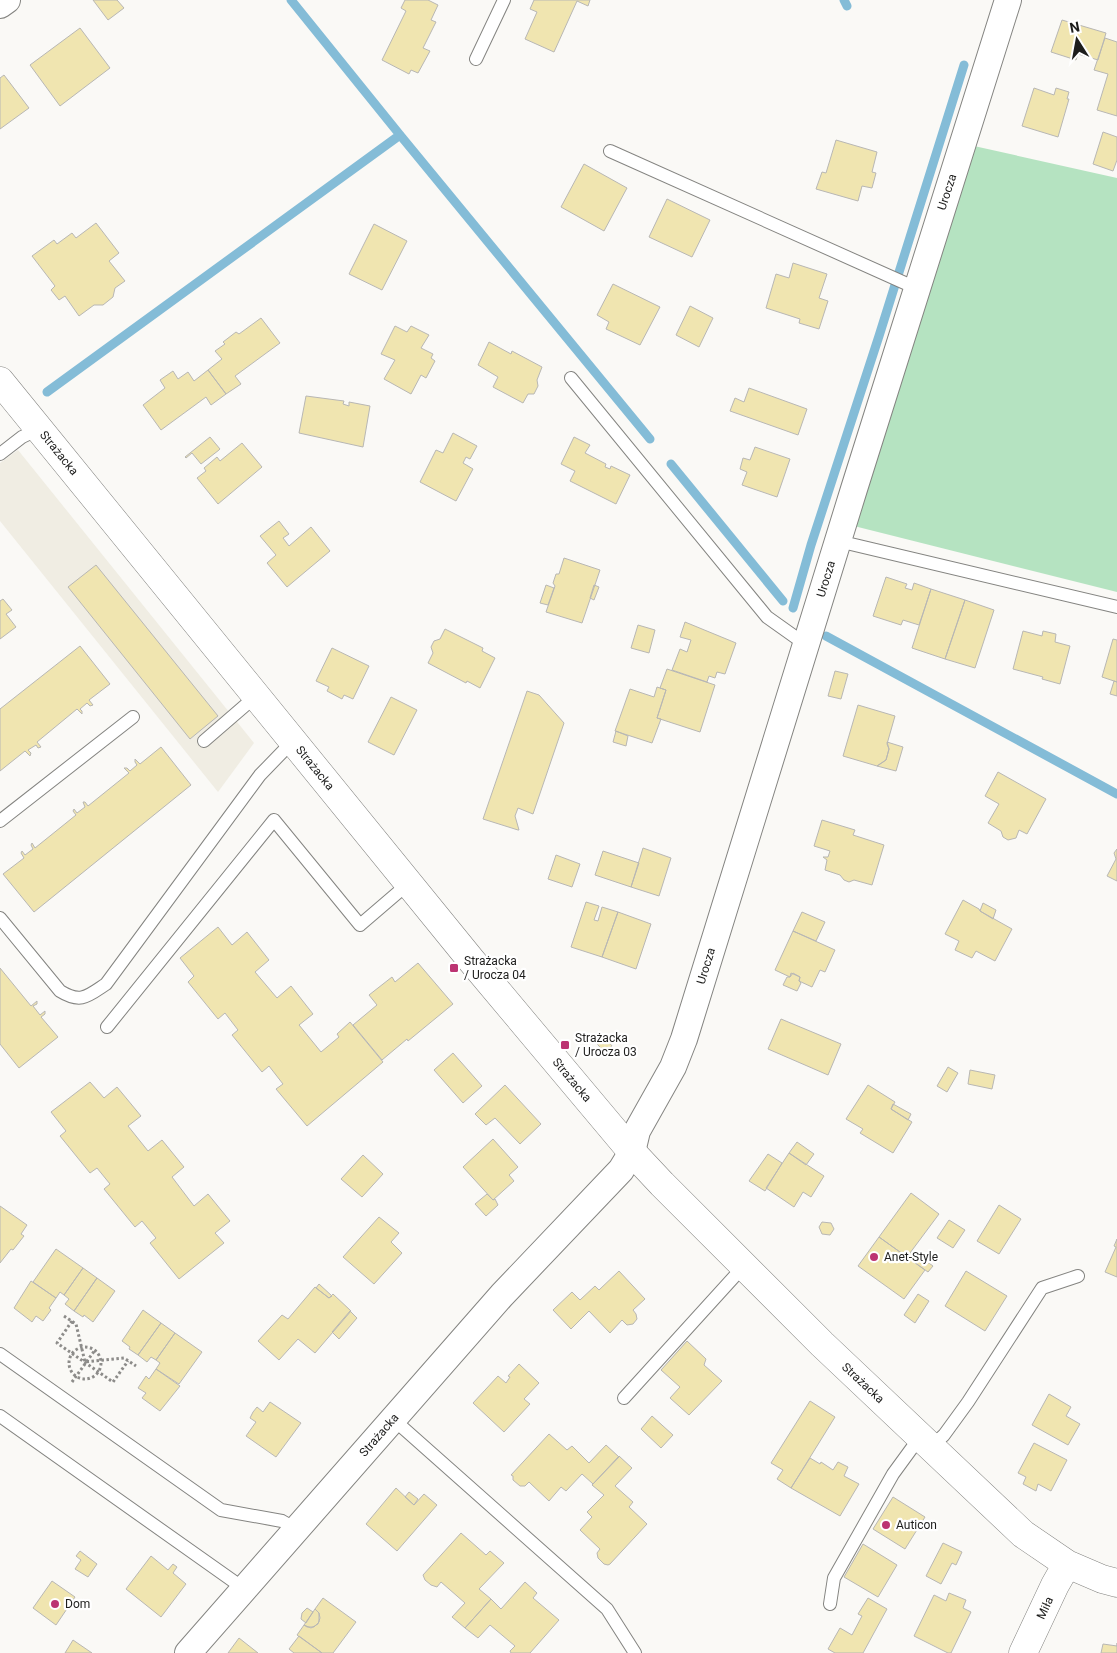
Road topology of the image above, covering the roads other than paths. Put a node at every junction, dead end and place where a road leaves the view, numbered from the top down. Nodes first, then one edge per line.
1 (7, 0) edge
2 (504, 0) edge
3 (1008, 0) edge
4 (0, 5) edge
5 (476, 59) dead end
6 (610, 151) dead end
7 (916, 288) junction
8 (571, 378) dead end
9 (1, 383) edge
10 (39, 429) junction
11 (0, 454) edge
12 (838, 541) junction
13 (1117, 607) edge
14 (805, 644) junction
15 (256, 696) junction
16 (132, 717) dead end
17 (293, 741) junction
18 (204, 742) dead end
19 (0, 821) edge
20 (409, 883) junction
21 (0, 918) edge
22 (107, 1028) dead end
23 (632, 1152) junction
24 (744, 1267) junction
25 (1078, 1276) dead end
26 (0, 1354) edge
27 (624, 1398) dead end
28 (0, 1416) edge
29 (393, 1419) junction
30 (926, 1442) junction
31 (296, 1529) junction
32 (1067, 1564) junction
33 (1117, 1583) edge
34 (243, 1588) junction
35 (830, 1604) dead end
36 (188, 1653) edge
37 (635, 1653) edge
38 (1023, 1653) edge

1 - 4 street
2 - 5 lane
3 - 7 street, Urocza
6 - 7 lane
7 - 12 street, Urocza
8 - 14 lane
9 - 10 street, Strażacka
10 - 11 lane
10 - 15 street, Strażacka
12 - 13 lane
12 - 14 street, Urocza
14 - 23 street, Urocza
15 - 17 street, Strażacka
15 - 18 lane
16 - 19 lane
17 - 20 street, Strażacka
17 - 21 lane
20 - 22 lane
20 - 23 street, Strażacka
23 - 24 street, Strażacka
23 - 29 street, Strażacka
24 - 27 lane
24 - 30 street, Strażacka
25 - 30 lane
26 - 31 lane
28 - 34 lane
29 - 31 street, Strażacka
29 - 37 lane
30 - 32 street, Strażacka
30 - 35 lane
31 - 34 street, Strażacka
32 - 33 street, Strażacka
32 - 38 street, Miła
34 - 36 street, Strażacka

